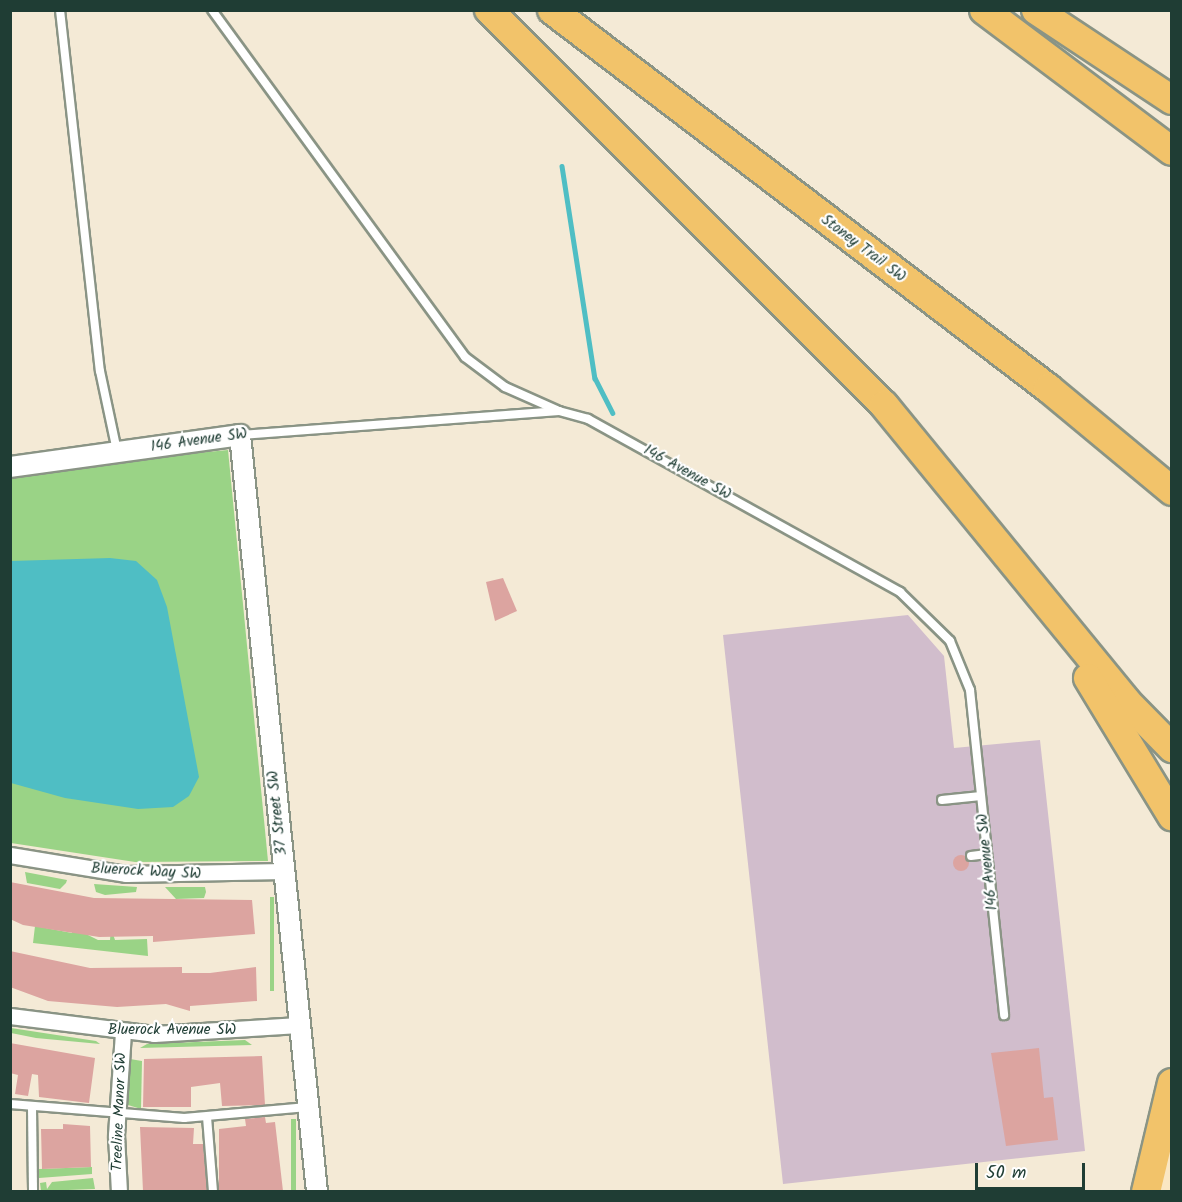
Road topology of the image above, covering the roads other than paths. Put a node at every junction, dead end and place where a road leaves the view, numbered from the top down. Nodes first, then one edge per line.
1 (60, 10) edge
2 (212, 10) edge
3 (489, 10) edge
4 (552, 10) edge
5 (984, 10) edge
6 (1036, 10) edge
7 (1172, 88) edge
8 (1172, 100) edge
9 (1172, 151) edge
10 (559, 411) junction
11 (240, 435) junction
12 (117, 452) junction
13 (10, 467) edge
14 (1172, 491) edge
15 (1036, 592) junction
16 (1172, 748) edge
17 (981, 796) junction
18 (942, 800) dead end
19 (1172, 816) edge
20 (987, 854) junction
21 (10, 855) edge
22 (971, 856) dead end
23 (284, 871) junction
24 (10, 1016) edge
25 (1004, 1016) dead end
26 (299, 1025) junction
27 (123, 1032) junction
28 (1172, 1083) edge
29 (10, 1104) edge
30 (308, 1107) junction
31 (32, 1108) junction
32 (117, 1114) junction
33 (207, 1117) junction
34 (1172, 1158) edge
35 (33, 1191) edge
36 (119, 1191) edge
37 (213, 1191) edge
38 (316, 1191) edge
39 (1146, 1191) edge
40 (1163, 1191) edge

1 - 12 lane
2 - 10 lane
3 - 15 highway
4 - 14 highway, Stoney Trail SW
5 - 9 highway
6 - 7 highway
6 - 8 highway
10 - 11 lane, 146 Avenue SW
10 - 17 lane, 146 Avenue SW
11 - 12 street, 146 Avenue SW
11 - 23 street, 37 Street SW
12 - 13 street, 146 Avenue SW
15 - 16 highway
15 - 19 highway
17 - 18 lane
17 - 20 lane, 146 Avenue SW
20 - 22 lane
20 - 25 lane, 146 Avenue SW
21 - 23 street, Bluerock Way SW
23 - 26 street, 37 Street SW
24 - 27 street, Bluerock Avenue SW
26 - 27 street, Bluerock Avenue SW
26 - 30 street, 37 Street SW
27 - 32 street, Treeline Manor SW
28 - 39 highway
29 - 31 lane
30 - 33 lane
30 - 38 street, 37 Street SW
31 - 32 lane
31 - 35 lane
32 - 33 lane
32 - 36 street, Treeline Manor SW
33 - 37 lane
34 - 40 main road

